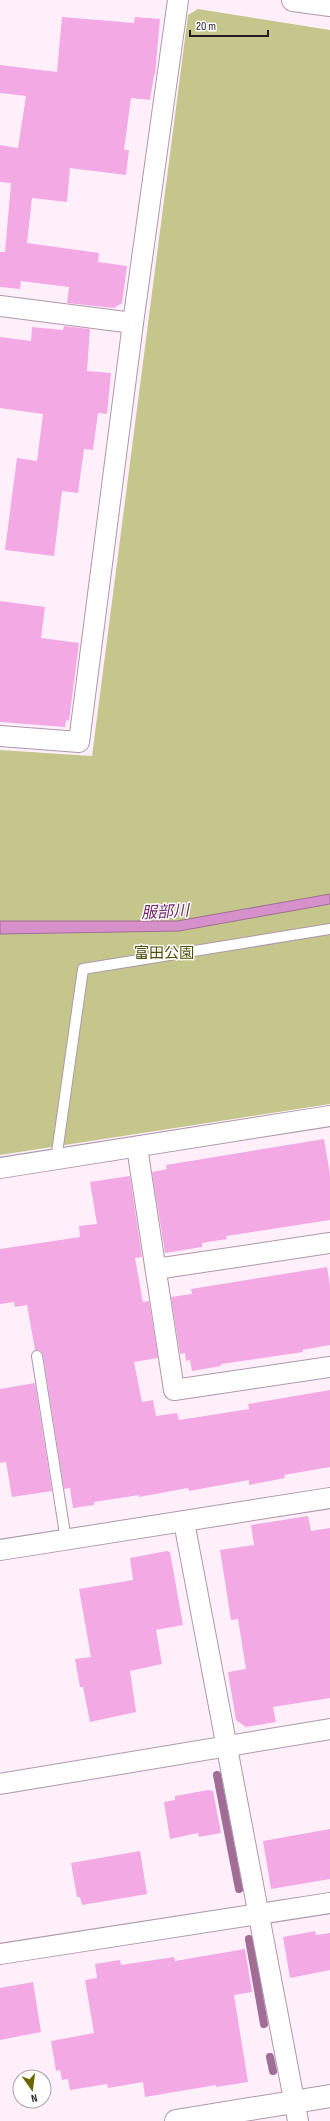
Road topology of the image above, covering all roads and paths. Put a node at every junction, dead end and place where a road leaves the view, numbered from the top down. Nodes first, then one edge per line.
1 (178, 0) edge
2 (293, 0) edge
3 (330, 5) edge
4 (0, 306) edge
5 (133, 324) junction
6 (0, 736) edge
7 (330, 929) edge
8 (330, 1116) edge
9 (137, 1148) junction
10 (56, 1160) junction
11 (0, 1168) edge
12 (330, 1243) edge
13 (156, 1270) junction
14 (37, 1356) dead end
15 (330, 1367) edge
16 (330, 1498) edge
17 (184, 1522) junction
18 (66, 1540) junction
19 (0, 1550) edge
20 (330, 1729) edge
21 (227, 1747) junction
22 (0, 1784) edge
23 (330, 1903) edge
24 (259, 1915) junction
25 (0, 1954) edge
26 (330, 2096) edge
27 (296, 2111) edge
28 (176, 2121) edge

1 - 5 street
2 - 3 street
4 - 5 street
5 - 6 street
7 - 10 lane
8 - 9 street
9 - 10 street
9 - 13 street
10 - 11 street
12 - 13 street
13 - 15 street
14 - 18 lane
16 - 17 street
17 - 18 street
17 - 21 street
18 - 19 street
20 - 21 street
21 - 22 street
21 - 24 street
23 - 24 street
24 - 25 street
24 - 27 street
26 - 27 street
27 - 28 street

